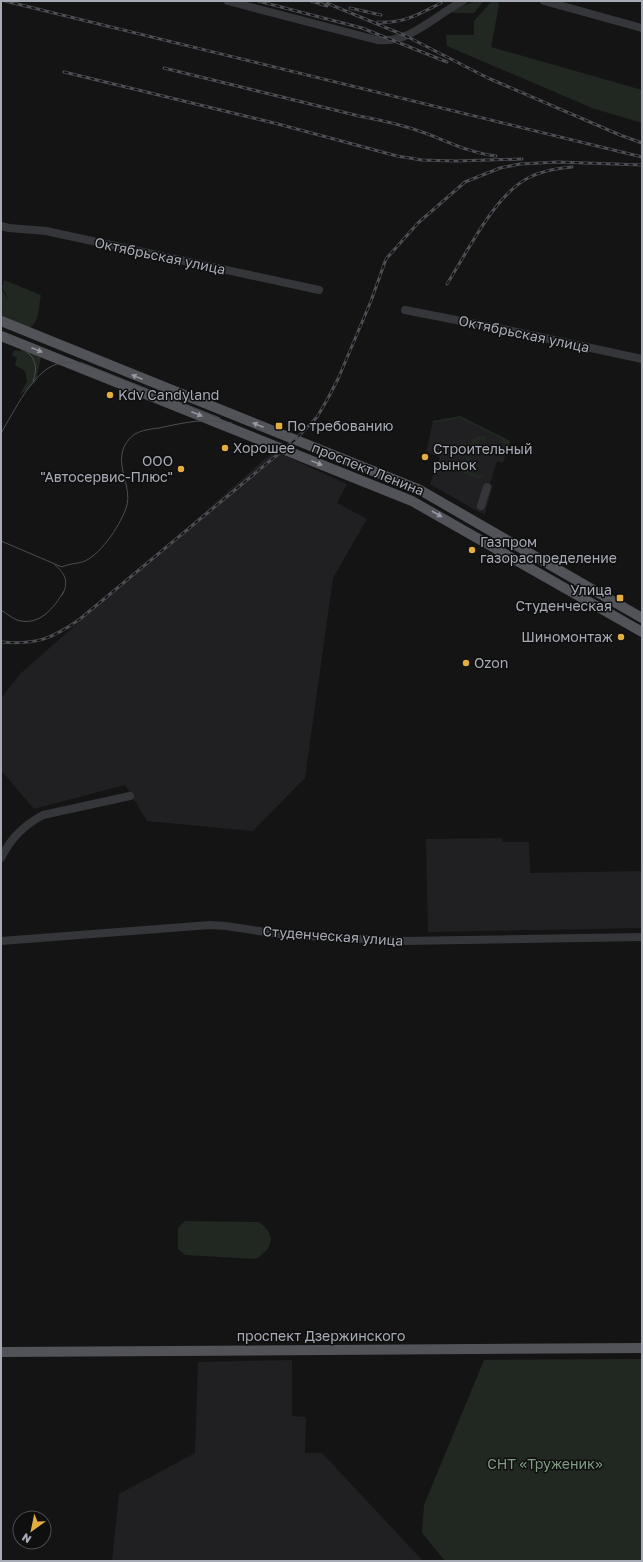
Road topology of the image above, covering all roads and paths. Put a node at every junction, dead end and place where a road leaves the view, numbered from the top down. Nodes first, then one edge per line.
1 (228, 1) edge
2 (452, 1) edge
3 (463, 1) edge
4 (544, 1) edge
5 (441, 14) junction
6 (642, 28) edge
7 (1, 226) edge
8 (319, 290) dead end
9 (405, 310) dead end
10 (1, 321) edge
11 (1, 336) edge
12 (642, 358) edge
13 (487, 486) dead end
14 (481, 506) dead end
15 (642, 618) edge
16 (642, 632) edge
17 (130, 796) dead end
18 (1, 858) edge
19 (642, 937) edge
20 (1, 941) edge
21 (642, 1348) edge
22 (1, 1352) edge

1 - 5 street
2 - 5 street
3 - 5 street
4 - 6 street
7 - 8 street, Октябрьская улица
9 - 12 street, Октябрьская улица
15 -> 10 main road, проспект Ленина
11 -> 16 main road, проспект Ленина
13 - 14 street
17 - 18 street
19 - 20 street, Студенческая улица
21 - 22 main road, проспект Дзержинского

